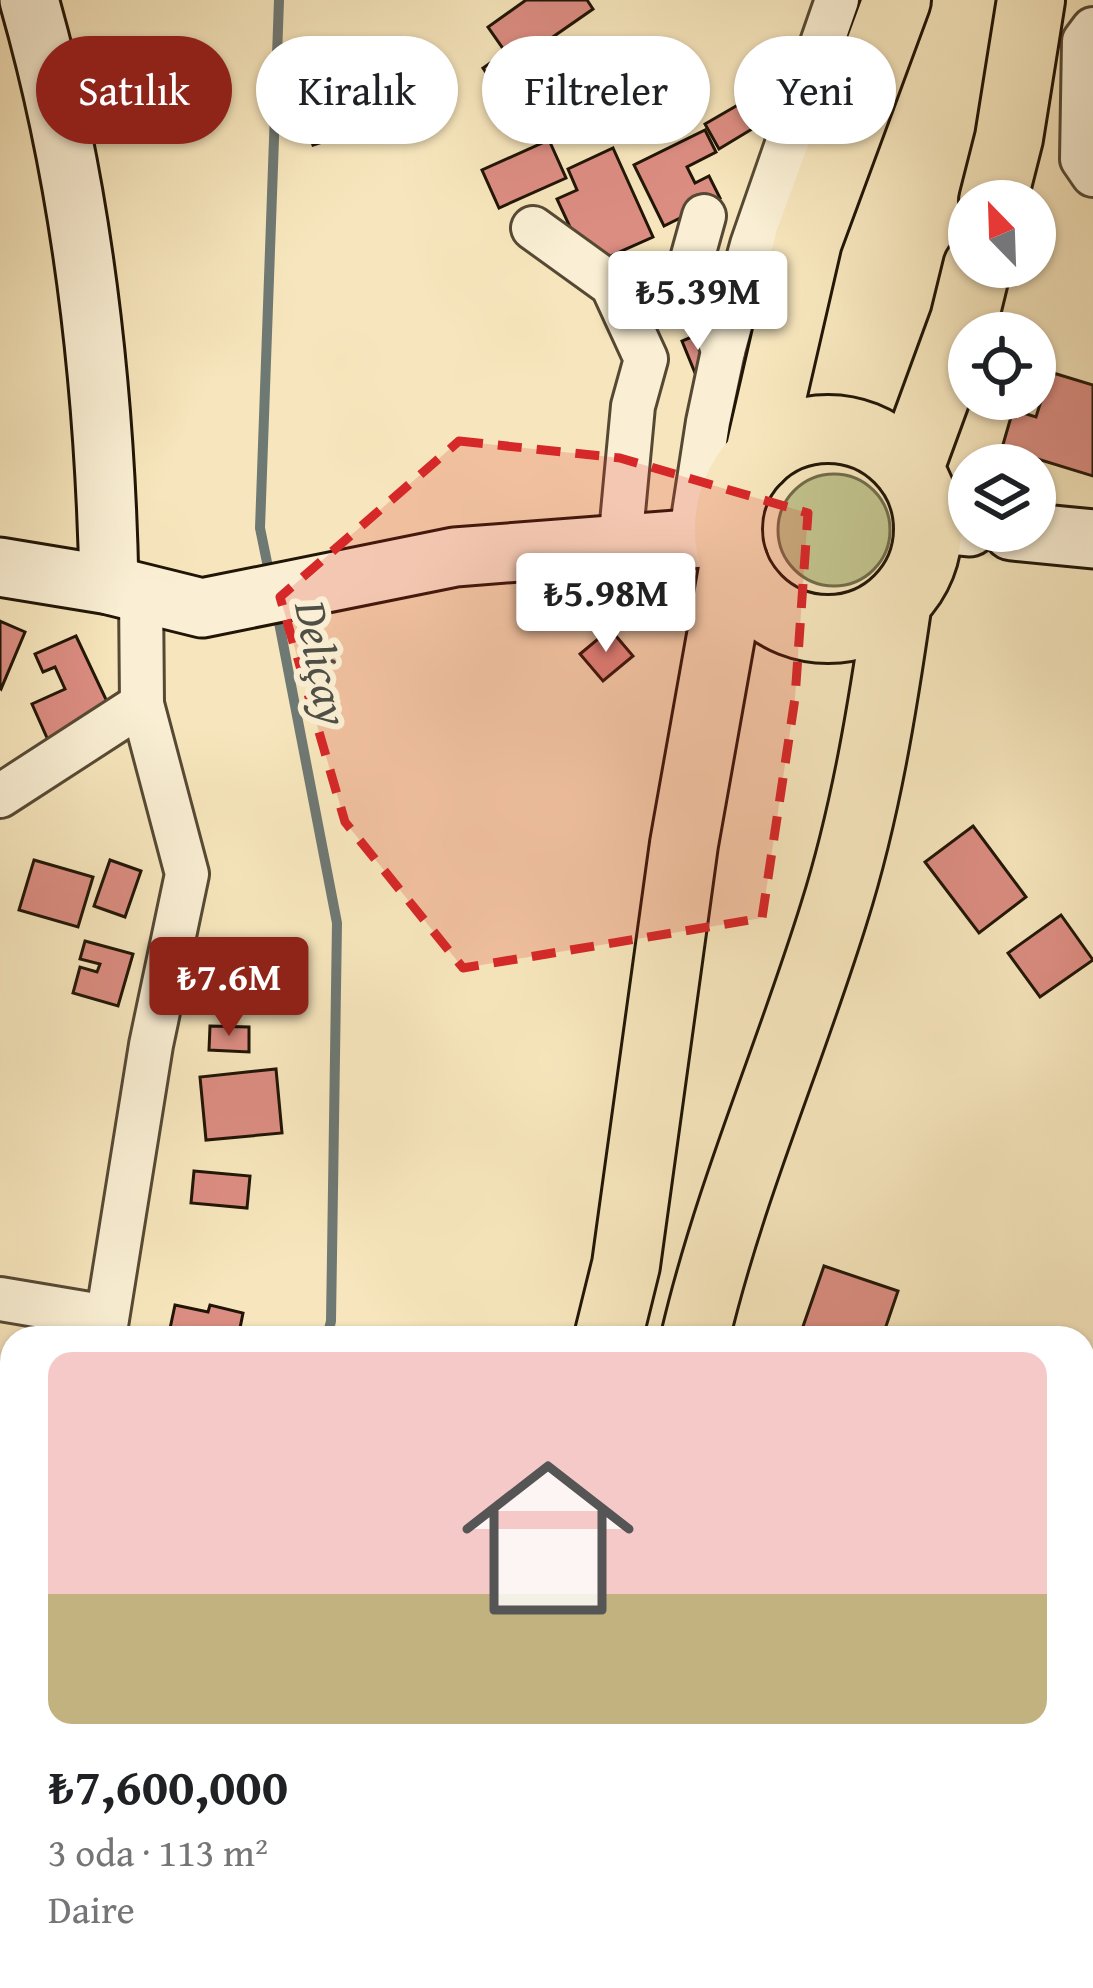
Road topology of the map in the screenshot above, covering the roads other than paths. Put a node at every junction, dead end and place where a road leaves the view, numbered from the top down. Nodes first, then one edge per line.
1 (29, 0) edge
2 (837, 0) edge
3 (897, 0) edge
4 (1031, 0) edge
5 (1093, 29) edge
6 (1093, 175) edge
7 (998, 180) edge
8 (704, 216) dead end
9 (533, 228) dead end
10 (612, 285) junction
11 (684, 288) junction
12 (972, 288) edge
13 (723, 351) junction
14 (758, 458) junction
15 (936, 506) edge
16 (1056, 535) edge
17 (1093, 539) edge
18 (620, 544) junction
19 (718, 546) junction
20 (0, 567) edge
21 (125, 589) junction
22 (898, 601) junction
23 (142, 704) junction
24 (0, 796) edge
25 (0, 1300) edge
26 (98, 1326) edge
27 (105, 1326) edge
28 (611, 1326) edge
29 (698, 1326) edge

1 - 21 street
2 - 13 street
3 - 14 highway
4 - 7 highway
5 - 6 street
8 - 11 street
9 - 10 street
10 - 11 street
10 - 18 street
11 - 13 street
12 - 15 highway
13 - 19 street
14 - 15 highway
14 - 19 highway
15 - 22 highway
16 - 17 street
18 - 19 street
18 - 21 street
19 - 22 highway
19 - 28 highway
20 - 21 street
21 - 23 street
22 - 29 highway
23 - 24 street
23 - 27 street
25 - 26 street

